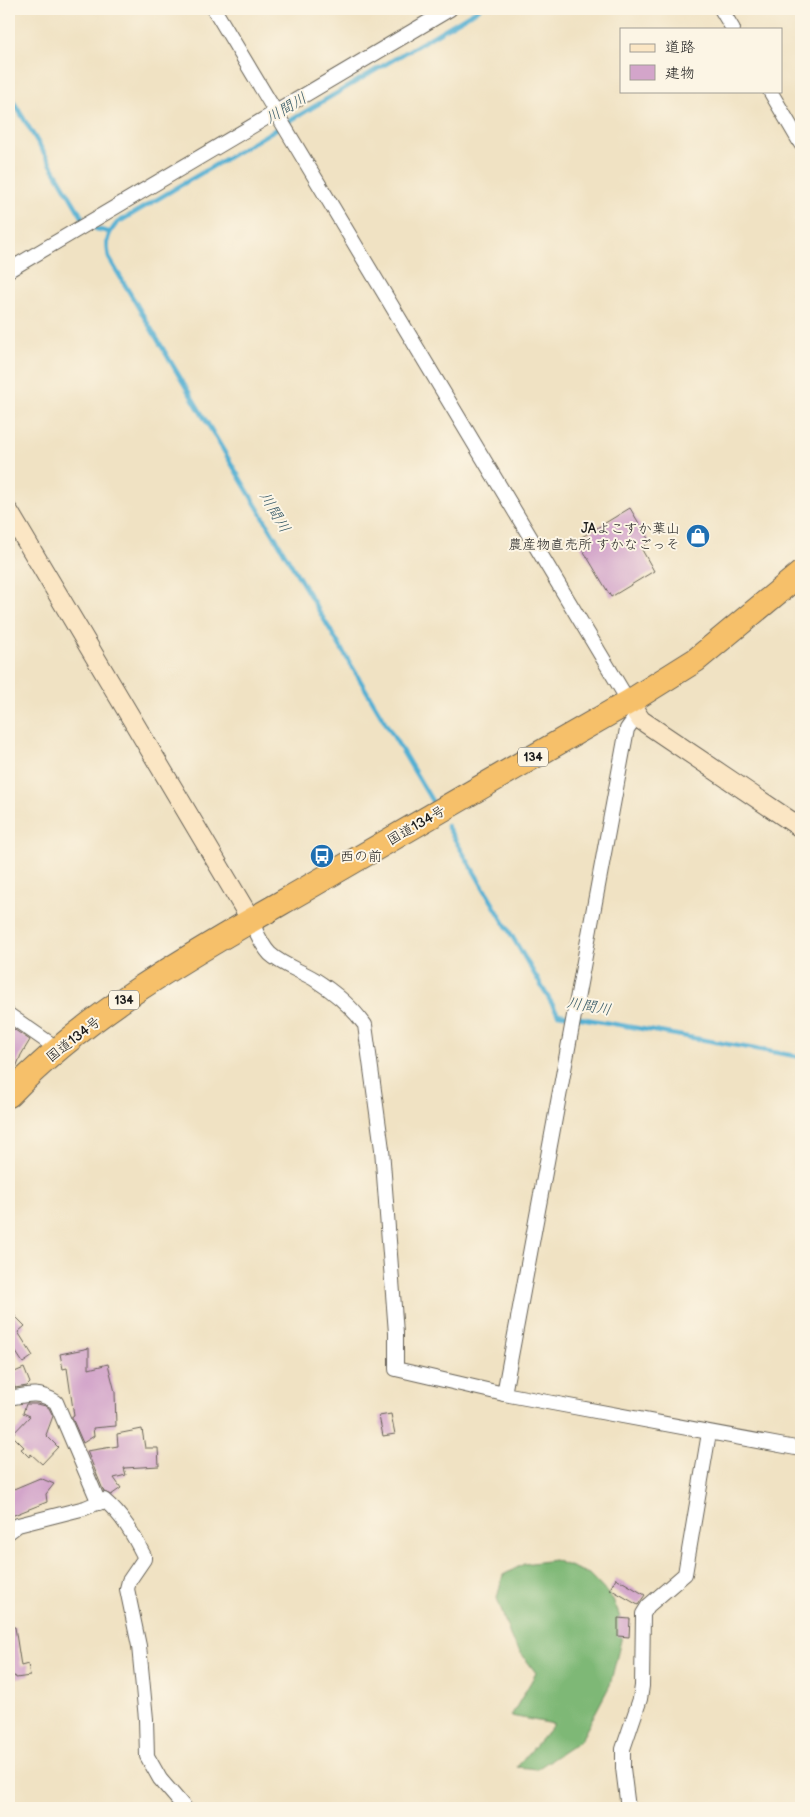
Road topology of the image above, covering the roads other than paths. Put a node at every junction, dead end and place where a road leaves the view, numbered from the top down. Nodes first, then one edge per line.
1 (214, 9) edge
2 (450, 9) edge
3 (721, 9) edge
4 (732, 28) edge
5 (771, 92) edge
6 (278, 115) junction
7 (801, 144) edge
8 (9, 270) edge
9 (9, 512) edge
10 (801, 573) edge
11 (633, 709) junction
12 (801, 828) edge
13 (251, 920) junction
14 (9, 1015) edge
15 (58, 1049) junction
16 (9, 1095) edge
17 (504, 1394) junction
18 (9, 1398) edge
19 (709, 1433) junction
20 (801, 1448) edge
21 (99, 1503) junction
22 (9, 1532) edge
23 (185, 1808) edge
24 (628, 1808) edge

1 - 6 street
2 - 6 street
3 - 4 street
5 - 7 street
6 - 8 street
6 - 11 street
9 - 13 street
10 - 11 highway, 国道134号 / 134
11 - 12 street
11 - 13 highway, 国道134号 / 134
11 - 17 street
13 - 15 highway, 国道134号 / 134
13 - 17 street
14 - 15 street
15 - 16 highway, 国道134号 / 134
17 - 19 street
18 - 21 street
19 - 20 street
19 - 24 street
21 - 22 street
21 - 23 street

